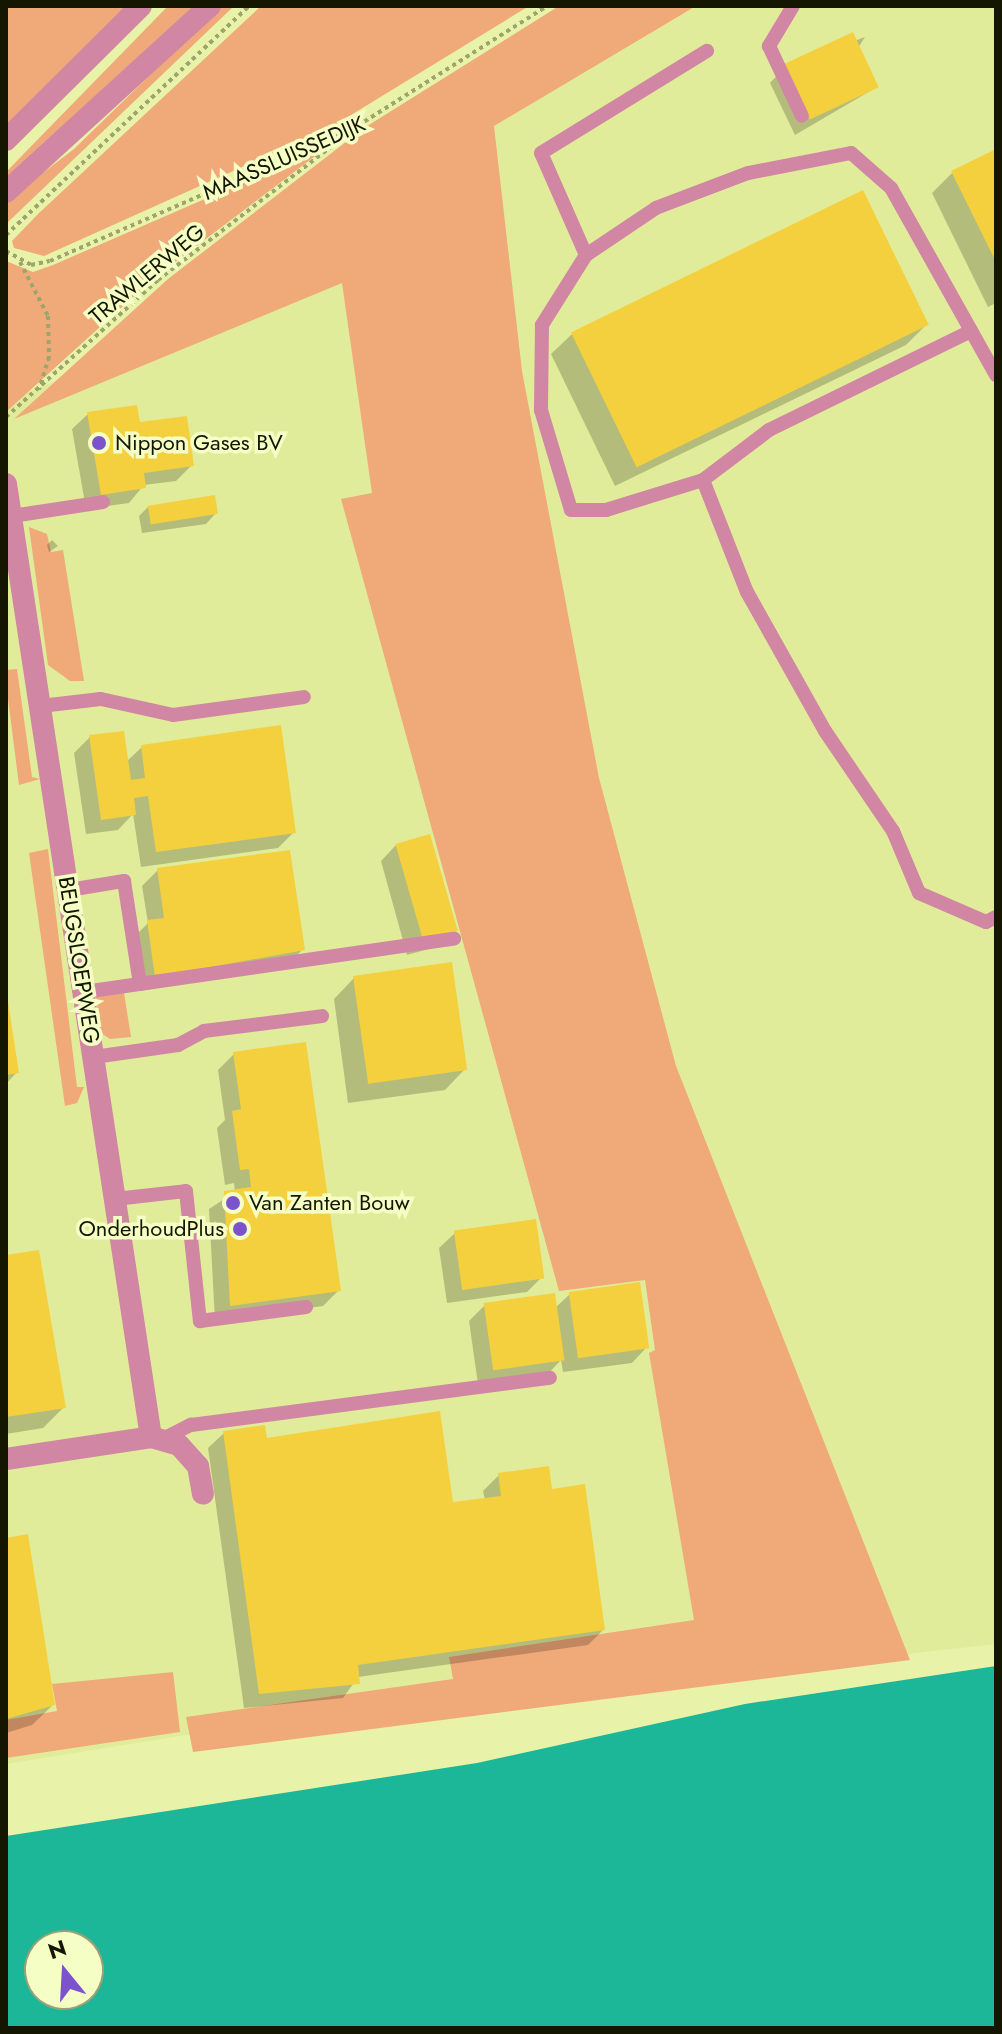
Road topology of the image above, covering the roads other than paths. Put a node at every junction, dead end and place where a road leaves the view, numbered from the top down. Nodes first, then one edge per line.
1 (141, 6) edge
2 (210, 6) edge
3 (793, 6) edge
4 (707, 51) dead end
5 (802, 116) dead end
6 (6, 140) edge
7 (6, 192) edge
8 (586, 255) junction
9 (971, 331) junction
10 (996, 375) edge
11 (703, 480) junction
12 (6, 484) edge
13 (103, 502) dead end
14 (12, 516) junction
15 (304, 697) dead end
16 (41, 706) junction
17 (69, 890) junction
18 (996, 917) edge
19 (454, 939) dead end
20 (140, 984) junction
21 (84, 992) junction
22 (322, 1016) dead end
23 (94, 1057) junction
24 (115, 1199) junction
25 (306, 1307) dead end
26 (550, 1378) dead end
27 (156, 1438) junction
28 (6, 1459) edge
29 (203, 1494) dead end

1 - 6 street
2 - 7 street
3 - 5 lane
4 - 8 lane
8 - 9 lane
8 - 11 lane
9 - 10 lane
9 - 11 lane
11 - 18 lane
12 - 14 street, BEUGSLOEPWEG
13 - 14 lane
14 - 16 street, BEUGSLOEPWEG
15 - 16 lane
16 - 17 street, BEUGSLOEPWEG
17 - 20 lane
17 - 21 street, BEUGSLOEPWEG
19 - 20 lane
20 - 21 lane
21 - 23 street, BEUGSLOEPWEG
22 - 23 lane
23 - 24 street, BEUGSLOEPWEG
24 - 25 lane
24 - 27 street, BEUGSLOEPWEG
26 - 27 lane
27 - 28 street
27 - 29 street

